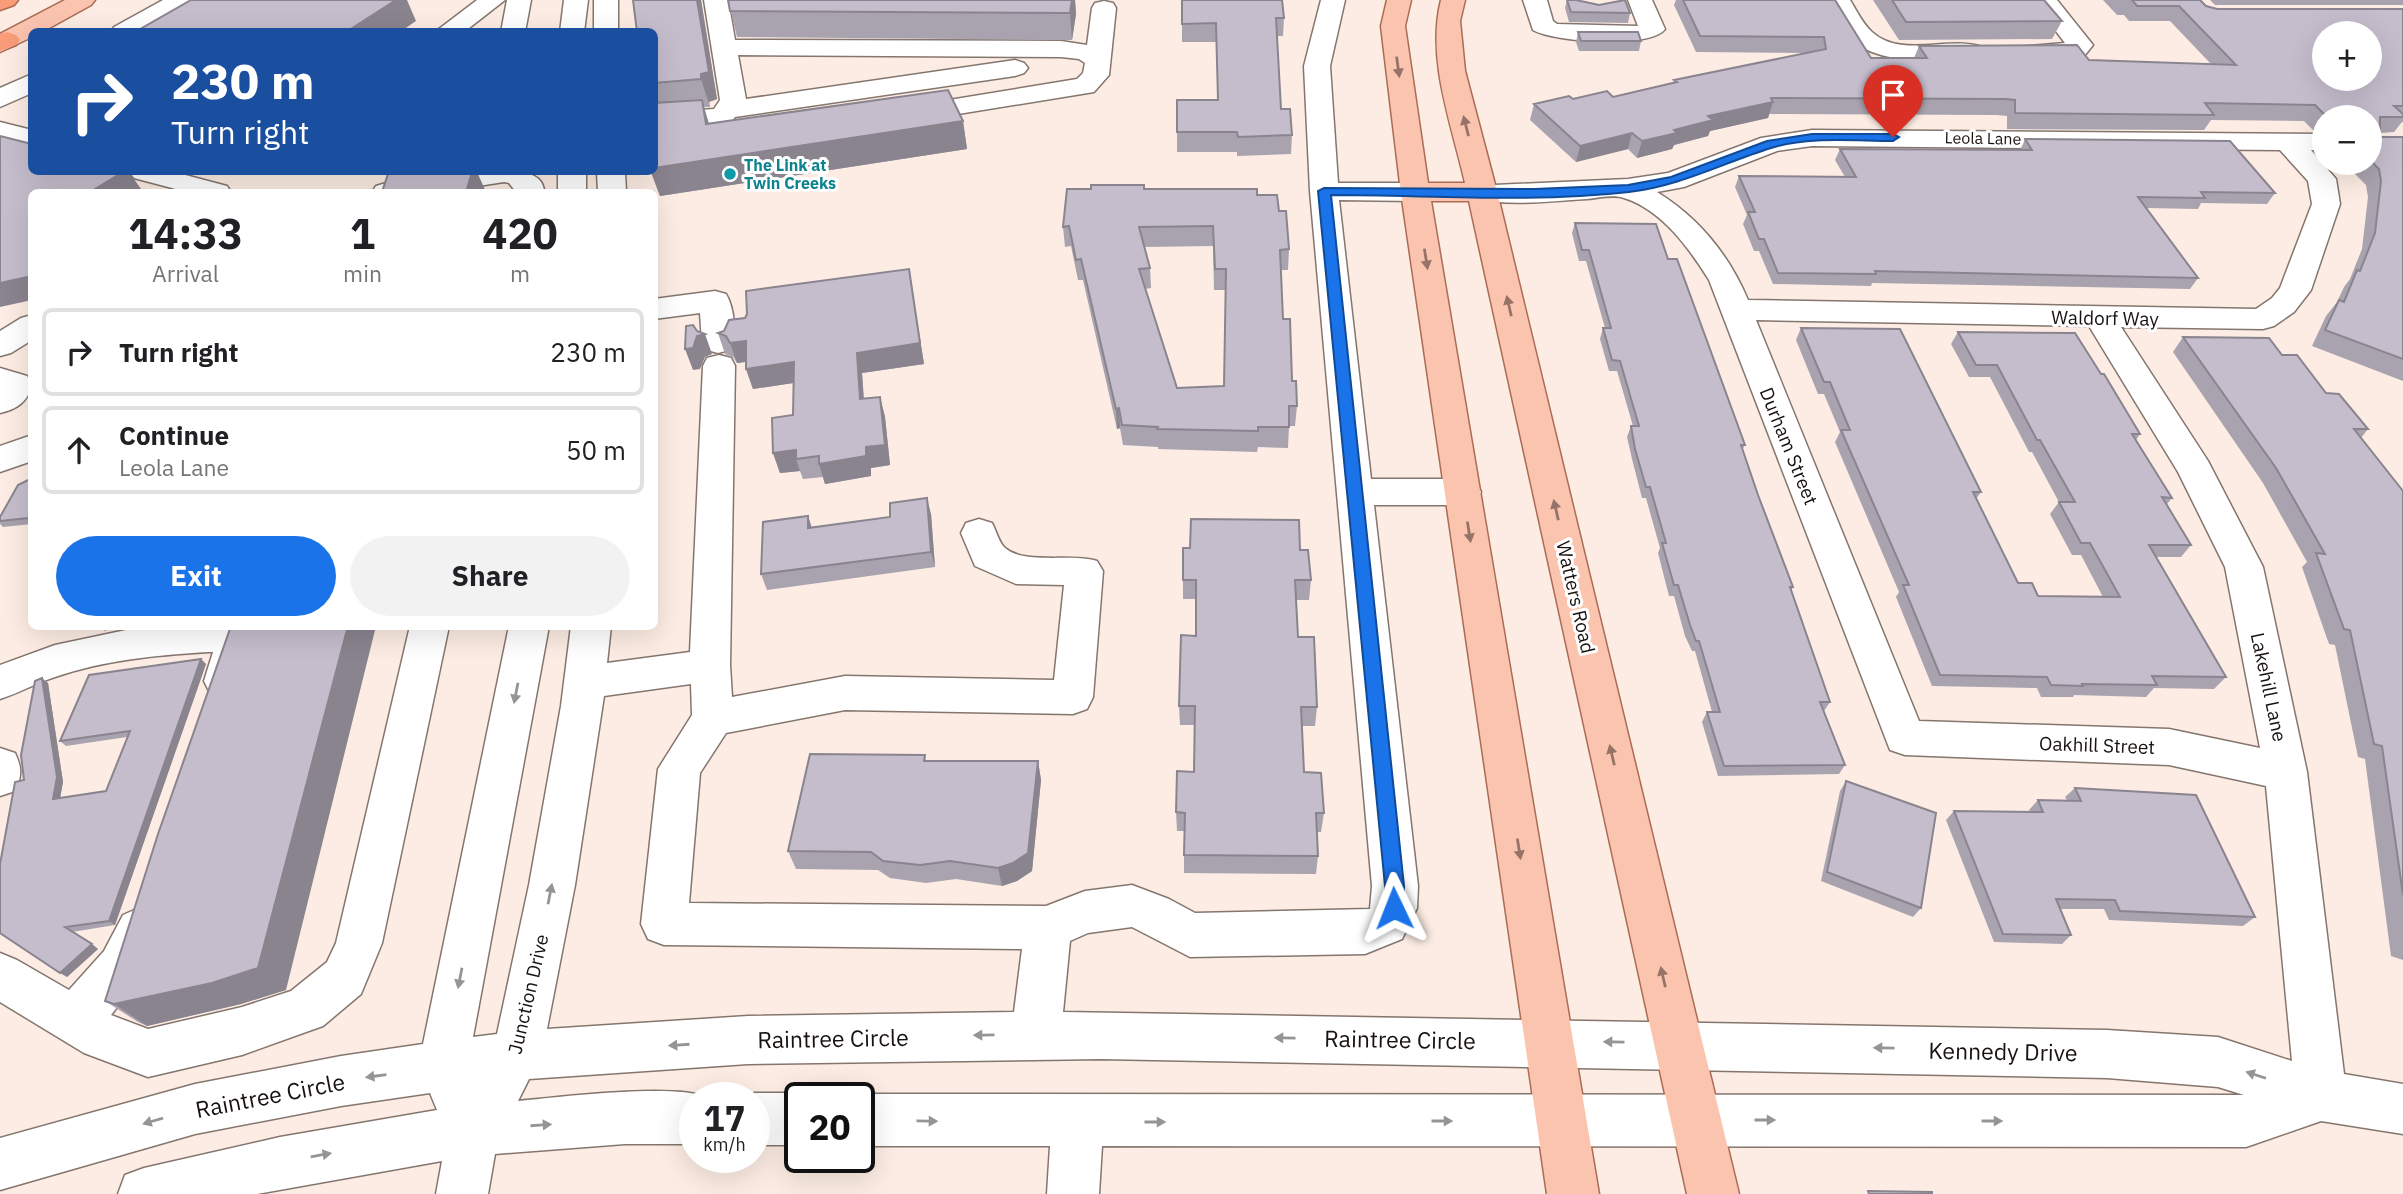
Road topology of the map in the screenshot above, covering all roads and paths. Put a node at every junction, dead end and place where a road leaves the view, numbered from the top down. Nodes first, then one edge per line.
1 (6, 0) edge
2 (83, 0) edge
3 (181, 0) edge
4 (494, 0) edge
5 (519, 0) edge
6 (576, 0) edge
7 (606, 0) edge
8 (716, 0) edge
9 (1333, 0) edge
10 (1399, 0) edge
11 (1453, 0) edge
12 (1535, 0) edge
13 (1640, 0) edge
14 (1838, 0) edge
15 (2044, 0) edge
16 (0, 3) edge
17 (1104, 8) dead end
18 (160, 24) edge
19 (29, 28) edge
20 (142, 28) edge
21 (453, 28) edge
22 (514, 28) edge
23 (572, 28) edge
24 (606, 28) edge
25 (28, 29) edge
26 (2, 42) edge
27 (723, 47) junction
28 (1061, 49) junction
29 (1098, 61) junction
30 (885, 117) edge
31 (729, 120) junction
32 (658, 121) edge
33 (2288, 142) junction
34 (2312, 142) edge
35 (152, 175) edge
36 (497, 175) edge
37 (511, 175) edge
38 (1628, 188) junction
39 (192, 189) edge
40 (406, 189) edge
41 (530, 189) edge
42 (1324, 191) junction
43 (1415, 192) junction
44 (1483, 192) junction
45 (658, 308) edge
46 (1736, 310) junction
47 (2099, 317) junction
48 (28, 328) edge
49 (0, 346) edge
50 (0, 379) edge
51 (0, 402) edge
52 (28, 449) edge
53 (0, 460) edge
54 (1355, 492) junction
55 (1463, 492) junction
56 (979, 533) dead end
57 (429, 630) edge
58 (527, 630) edge
59 (591, 630) edge
60 (710, 665) junction
61 (585, 682) junction
62 (0, 683) edge
63 (713, 718) junction
64 (211, 719) edge
65 (1905, 738) joint
66 (0, 765) edge
67 (2286, 772) junction
68 (0, 778) edge
69 (150, 894) edge
70 (1048, 928) junction
71 (0, 976) edge
72 (74, 1020) junction
73 (1035, 1034) junction
74 (1549, 1041) junction
75 (1679, 1043) junction
76 (515, 1056) junction
77 (443, 1066) junction
78 (2321, 1096) junction
79 (2403, 1109) edge
80 (679, 1118) edge
81 (875, 1120) edge
82 (1563, 1120) junction
83 (1696, 1120) junction
84 (1077, 1122) junction
85 (473, 1131) junction
86 (0, 1164) edge
87 (144, 1194) edge
88 (462, 1194) edge
89 (1073, 1194) edge
90 (1573, 1194) edge
91 (1713, 1194) edge

1 - 16 highway
2 - 19 main road
3 - 18 street
4 - 21 street
5 - 22 street
6 - 23 street
7 - 24 street
8 - 27 street
9 - 42 street
10 -> 43 main road
44 -> 11 main road, Watters Road
12 - 13 street
14 - 15 street
17 - 29 street
18 - 20 street
25 - 26 main road
27 - 28 street
27 - 31 street
28 - 29 street
28 - 31 street
29 - 30 street
31 - 32 street
33 - 34 street, Leola Lane
33 - 38 street, Leola Lane
33 - 47 street, Waldorf Way
35 - 39 street
36 - 40 street
37 - 41 street
38 - 44 street, Leola Lane
38 - 46 street, Durham Street
42 - 43 street
42 - 54 street
43 - 44 main road
43 -> 55 main road
75 -> 44 main road, Watters Road
45 - 60 street
46 - 47 street, Waldorf Way
46 - 65 street, Durham Street
47 - 67 street, Lakehill Lane
48 - 49 street
50 - 51 street
52 - 53 street
54 - 55 street
54 - 70 street
55 -> 74 main road
56 - 63 street
57 - 72 street
58 -> 77 street
59 - 61 street, Junction Drive
60 - 61 street
60 - 63 street
76 -> 61 street, Junction Drive
62 - 64 street
63 - 70 street
65 - 67 street, Oakhill Street
66 - 68 street
67 - 78 street, Lakehill Lane
69 - 72 street
70 - 73 street
71 - 72 street
74 -> 73 street, Raintree Circle
73 -> 76 street, Raintree Circle
75 -> 74 street, Raintree Circle
74 - 82 main road
78 -> 75 street, Kennedy Drive
75 - 83 main road, Watters Road
76 - 77 street, Raintree Circle
76 - 85 street, Junction Drive
77 - 85 street
77 -> 86 street, Raintree Circle
78 - 79 street, Kennedy Drive
83 -> 78 street, Kennedy Drive
85 -> 80 street
81 -> 84 street
82 - 83 street
84 -> 82 street
82 - 90 main road
83 - 91 main road, Watters Road
84 - 89 street
87 -> 85 street
85 - 88 street, Junction Drive

